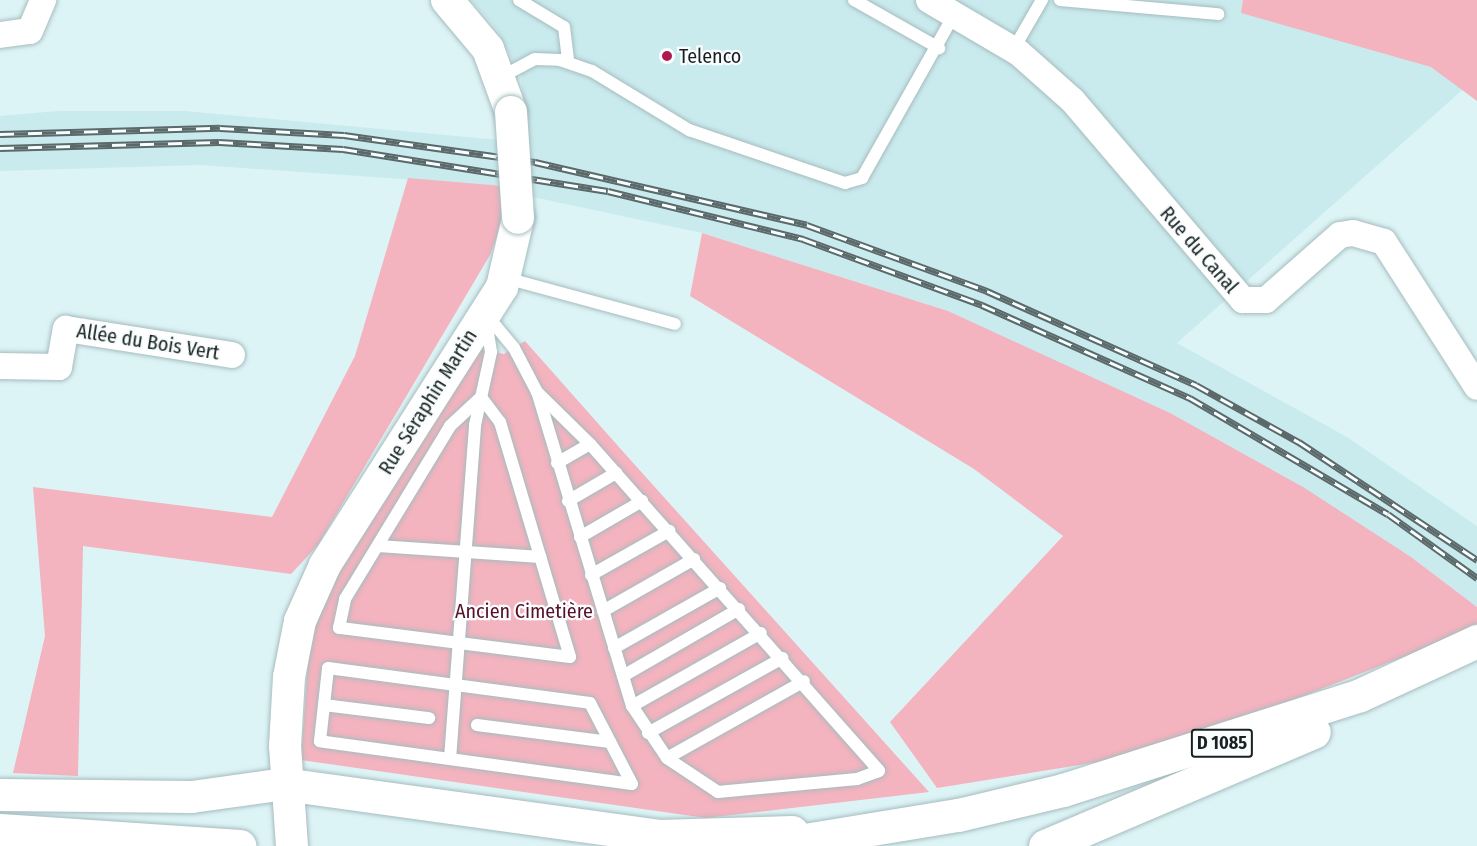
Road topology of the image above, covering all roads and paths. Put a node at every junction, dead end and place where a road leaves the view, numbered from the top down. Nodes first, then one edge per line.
1 (43, 0) edge
2 (447, 0) edge
3 (519, 0) edge
4 (854, 0) edge
5 (929, 0) edge
6 (1042, 0) edge
7 (1060, 0) edge
8 (1218, 14) dead end
9 (954, 15) junction
10 (0, 35) edge
11 (939, 48) junction
12 (1013, 50) junction
13 (568, 62) junction
14 (501, 77) junction
15 (504, 278) junction
16 (485, 313) junction
17 (675, 324) dead end
18 (232, 355) dead end
19 (0, 366) edge
20 (1477, 387) edge
21 (537, 393) junction
22 (481, 397) junction
23 (590, 444) junction
24 (557, 463) junction
25 (616, 473) junction
26 (568, 501) junction
27 (642, 501) junction
28 (669, 531) junction
29 (580, 537) junction
30 (378, 546) junction
31 (465, 552) junction
32 (541, 558) junction
33 (694, 559) junction
34 (591, 575) junction
35 (720, 588) junction
36 (740, 609) junction
37 (603, 611) junction
38 (761, 633) junction
39 (1477, 641) edge
40 (458, 646) junction
41 (614, 648) junction
42 (783, 658) junction
43 (1477, 658) edge
44 (623, 676) junction
45 (456, 681) junction
46 (804, 681) junction
47 (324, 705) junction
48 (632, 706) junction
49 (1366, 710) junction
50 (429, 718) dead end
51 (477, 725) dead end
52 (648, 733) junction
53 (610, 742) junction
54 (667, 758) junction
55 (450, 759) junction
56 (0, 795) edge
57 (286, 798) junction
58 (958, 815) junction
59 (0, 830) edge
60 (239, 846) edge
61 (292, 846) edge
62 (768, 846) edge
63 (876, 846) edge
64 (1045, 846) edge

1 - 10 street
2 - 14 street, Rue Séraphin Martin
3 - 13 lane
4 - 11 lane
5 - 9 street, Rue du Canal
6 - 12 lane
7 - 8 lane
9 - 11 lane
9 - 12 street, Rue du Canal
11 - 13 lane
12 - 20 street, Rue du Canal
13 - 14 lane
14 - 15 street, Rue Séraphin Martin, bridge
15 - 16 street, Rue Séraphin Martin
15 - 17 lane
16 - 21 lane
16 - 22 lane
16 - 57 street, Rue Séraphin Martin
18 - 19 street, Allée du Bois Vert
21 - 23 lane
21 - 24 lane
22 - 30 lane
22 - 31 lane
22 - 32 lane
23 - 24 lane
23 - 25 lane
24 - 26 lane
25 - 26 lane
25 - 27 lane
26 - 29 lane
27 - 28 lane
27 - 29 lane
28 - 33 lane
28 - 34 lane
29 - 34 lane
30 - 31 lane
30 - 40 lane
31 - 32 lane
31 - 40 lane
32 - 40 lane
33 - 35 lane
33 - 37 lane
34 - 37 lane
35 - 36 lane
35 - 41 lane
36 - 38 lane
36 - 44 lane
37 - 41 lane
38 - 42 lane
38 - 48 lane
39 - 58 main road, D 1085
40 - 45 lane
41 - 44 lane
42 - 46 lane
42 - 52 lane
43 - 49 main road, D 1085
44 - 48 lane
45 - 47 lane
45 - 53 lane
45 - 55 lane
46 - 54 lane
46 - 54 lane
47 - 50 lane
47 - 55 lane
48 - 52 lane
49 - 63 main road, D 1085
49 - 64 main road
51 - 53 lane
52 - 54 lane
53 - 55 lane
56 - 57 street
57 - 58 main road
57 - 61 street, Rue Séraphin Martin
58 - 62 main road, D 1085
59 - 60 main road

